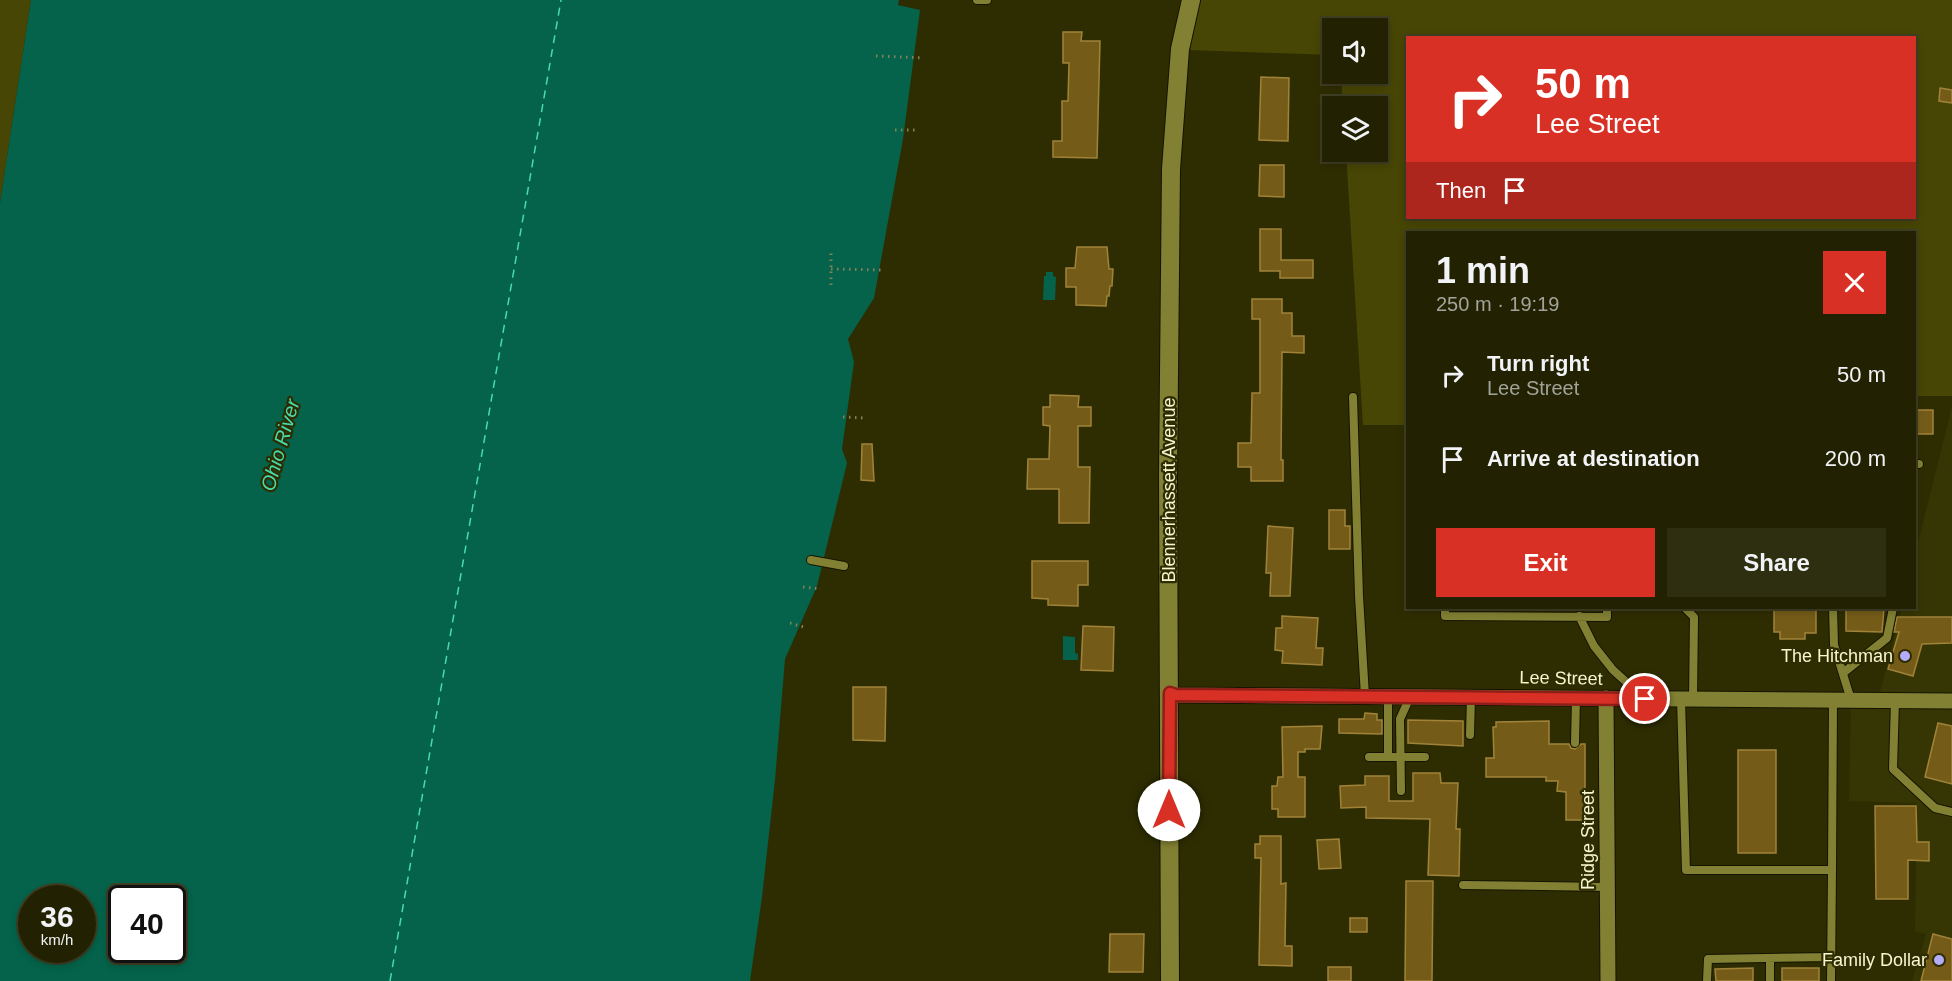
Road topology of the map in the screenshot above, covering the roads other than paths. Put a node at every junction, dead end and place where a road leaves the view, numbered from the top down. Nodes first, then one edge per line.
1 (977, 0) edge
2 (987, 0) edge
3 (1191, 0) edge
4 (1353, 397) dead end
5 (811, 560) dead end
6 (844, 566) dead end
7 (1445, 609) edge
8 (1607, 609) edge
9 (1686, 609) edge
10 (1833, 609) edge
11 (1893, 609) edge
12 (1579, 616) junction
13 (1843, 673) junction
14 (1170, 693) junction
15 (1365, 696) junction
16 (1388, 696) junction
17 (1410, 697) junction
18 (1471, 697) junction
19 (1576, 698) junction
20 (1606, 698) junction
21 (1645, 699) junction
22 (1687, 699) junction
23 (1833, 700) junction
24 (1851, 700) junction
25 (1895, 701) junction
26 (1952, 702) edge
27 (1470, 735) dead end
28 (1575, 743) dead end
29 (1369, 757) dead end
30 (1388, 757) junction
31 (1400, 757) junction
32 (1425, 757) dead end
33 (1401, 791) dead end
34 (1952, 812) edge
35 (1832, 870) junction
36 (1463, 885) dead end
37 (1608, 887) junction
38 (1831, 957) junction
39 (1770, 958) junction
40 (1170, 981) edge
41 (1608, 981) edge
42 (1707, 981) edge
43 (1770, 981) edge
44 (1831, 981) edge

1 - 2 lane
3 - 14 street, Blennerhassett Avenue
4 - 15 lane
5 - 6 lane
7 - 12 lane
8 - 12 lane
9 - 22 lane
10 - 13 lane
11 - 13 lane
12 - 21 lane
13 - 24 lane
14 - 15 street, Lee Street
14 - 40 street, Blennerhassett Avenue
15 - 16 street, Lee Street
16 - 17 street, Lee Street
16 - 30 lane
17 - 18 street, Lee Street
17 - 31 lane
18 - 19 street, Lee Street
18 - 27 lane
19 - 20 street, Lee Street
19 - 28 lane
20 - 21 street, Lee Street
20 - 37 street, Ridge Street
21 - 22 street, Lee Street
22 - 23 street, Lee Street
22 - 35 lane
23 - 24 street, Lee Street
23 - 35 lane
24 - 25 street, Lee Street
25 - 26 street, Lee Street
25 - 34 lane
29 - 30 lane
30 - 31 lane
31 - 32 lane
31 - 33 lane
35 - 38 lane
36 - 37 lane
37 - 41 street, Ridge Street
38 - 39 lane
38 - 44 lane
39 - 42 lane
39 - 43 lane

